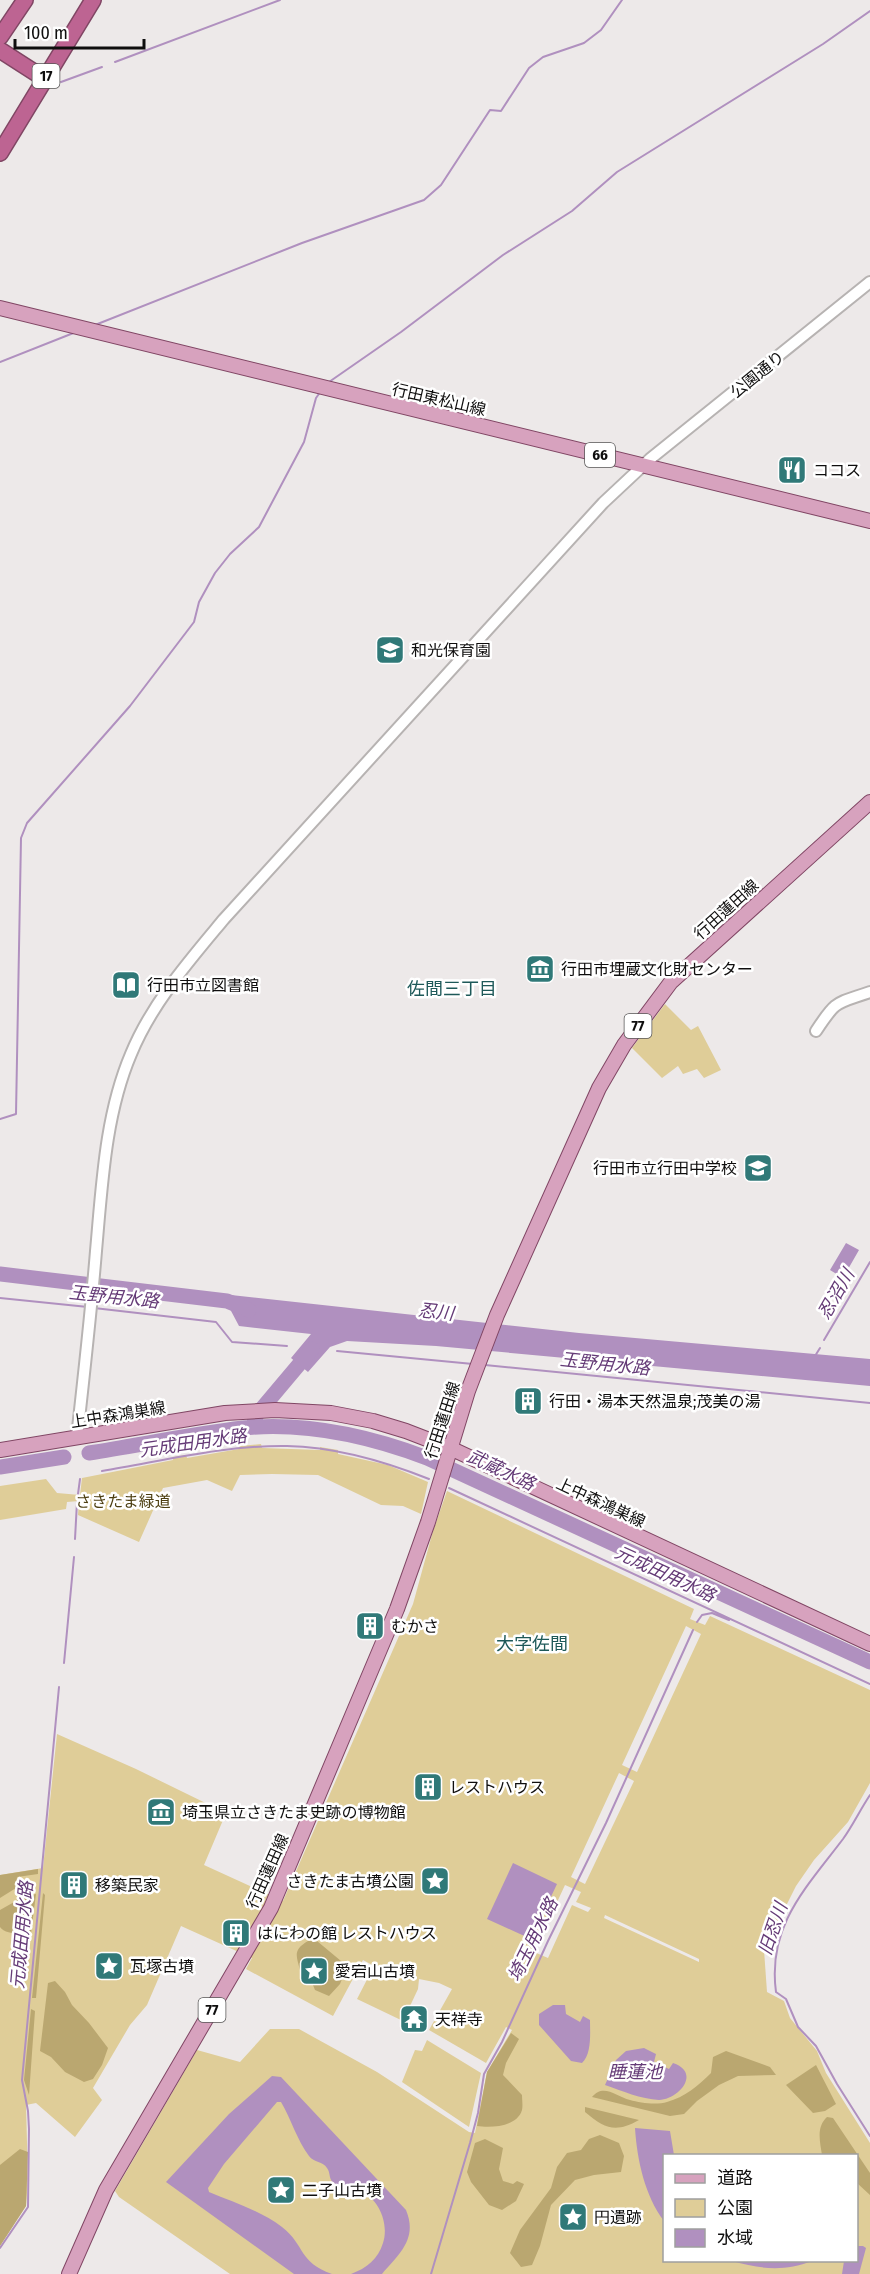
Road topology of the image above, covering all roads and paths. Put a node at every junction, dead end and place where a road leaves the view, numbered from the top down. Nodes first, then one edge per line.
1 (25, 0) edge
2 (93, 0) edge
3 (0, 37) edge
4 (0, 50) edge
5 (45, 78) junction
6 (0, 153) edge
7 (870, 282) edge
8 (0, 308) edge
9 (642, 465) junction
10 (870, 521) edge
11 (870, 802) edge
12 (870, 992) edge
13 (816, 1030) dead end
14 (77, 1437) junction
15 (0, 1450) edge
16 (449, 1453) junction
17 (870, 1644) edge
18 (69, 2274) edge

1 - 3 highway
2 - 5 highway, 17
4 - 5 highway, 17
5 - 6 highway, 17
7 - 9 street, 公園通り
8 - 9 main road, 行田東松山線 / 66
9 - 10 main road, 行田東松山線 / 66
9 - 14 street, 公園通り
11 - 16 main road, 行田蓮田線 / 77
12 - 13 street
14 - 15 main road, 上中森鴻巣線
14 - 16 main road, 上中森鴻巣線
16 - 17 main road, 上中森鴻巣線
16 - 18 main road, 行田蓮田線 / 77

